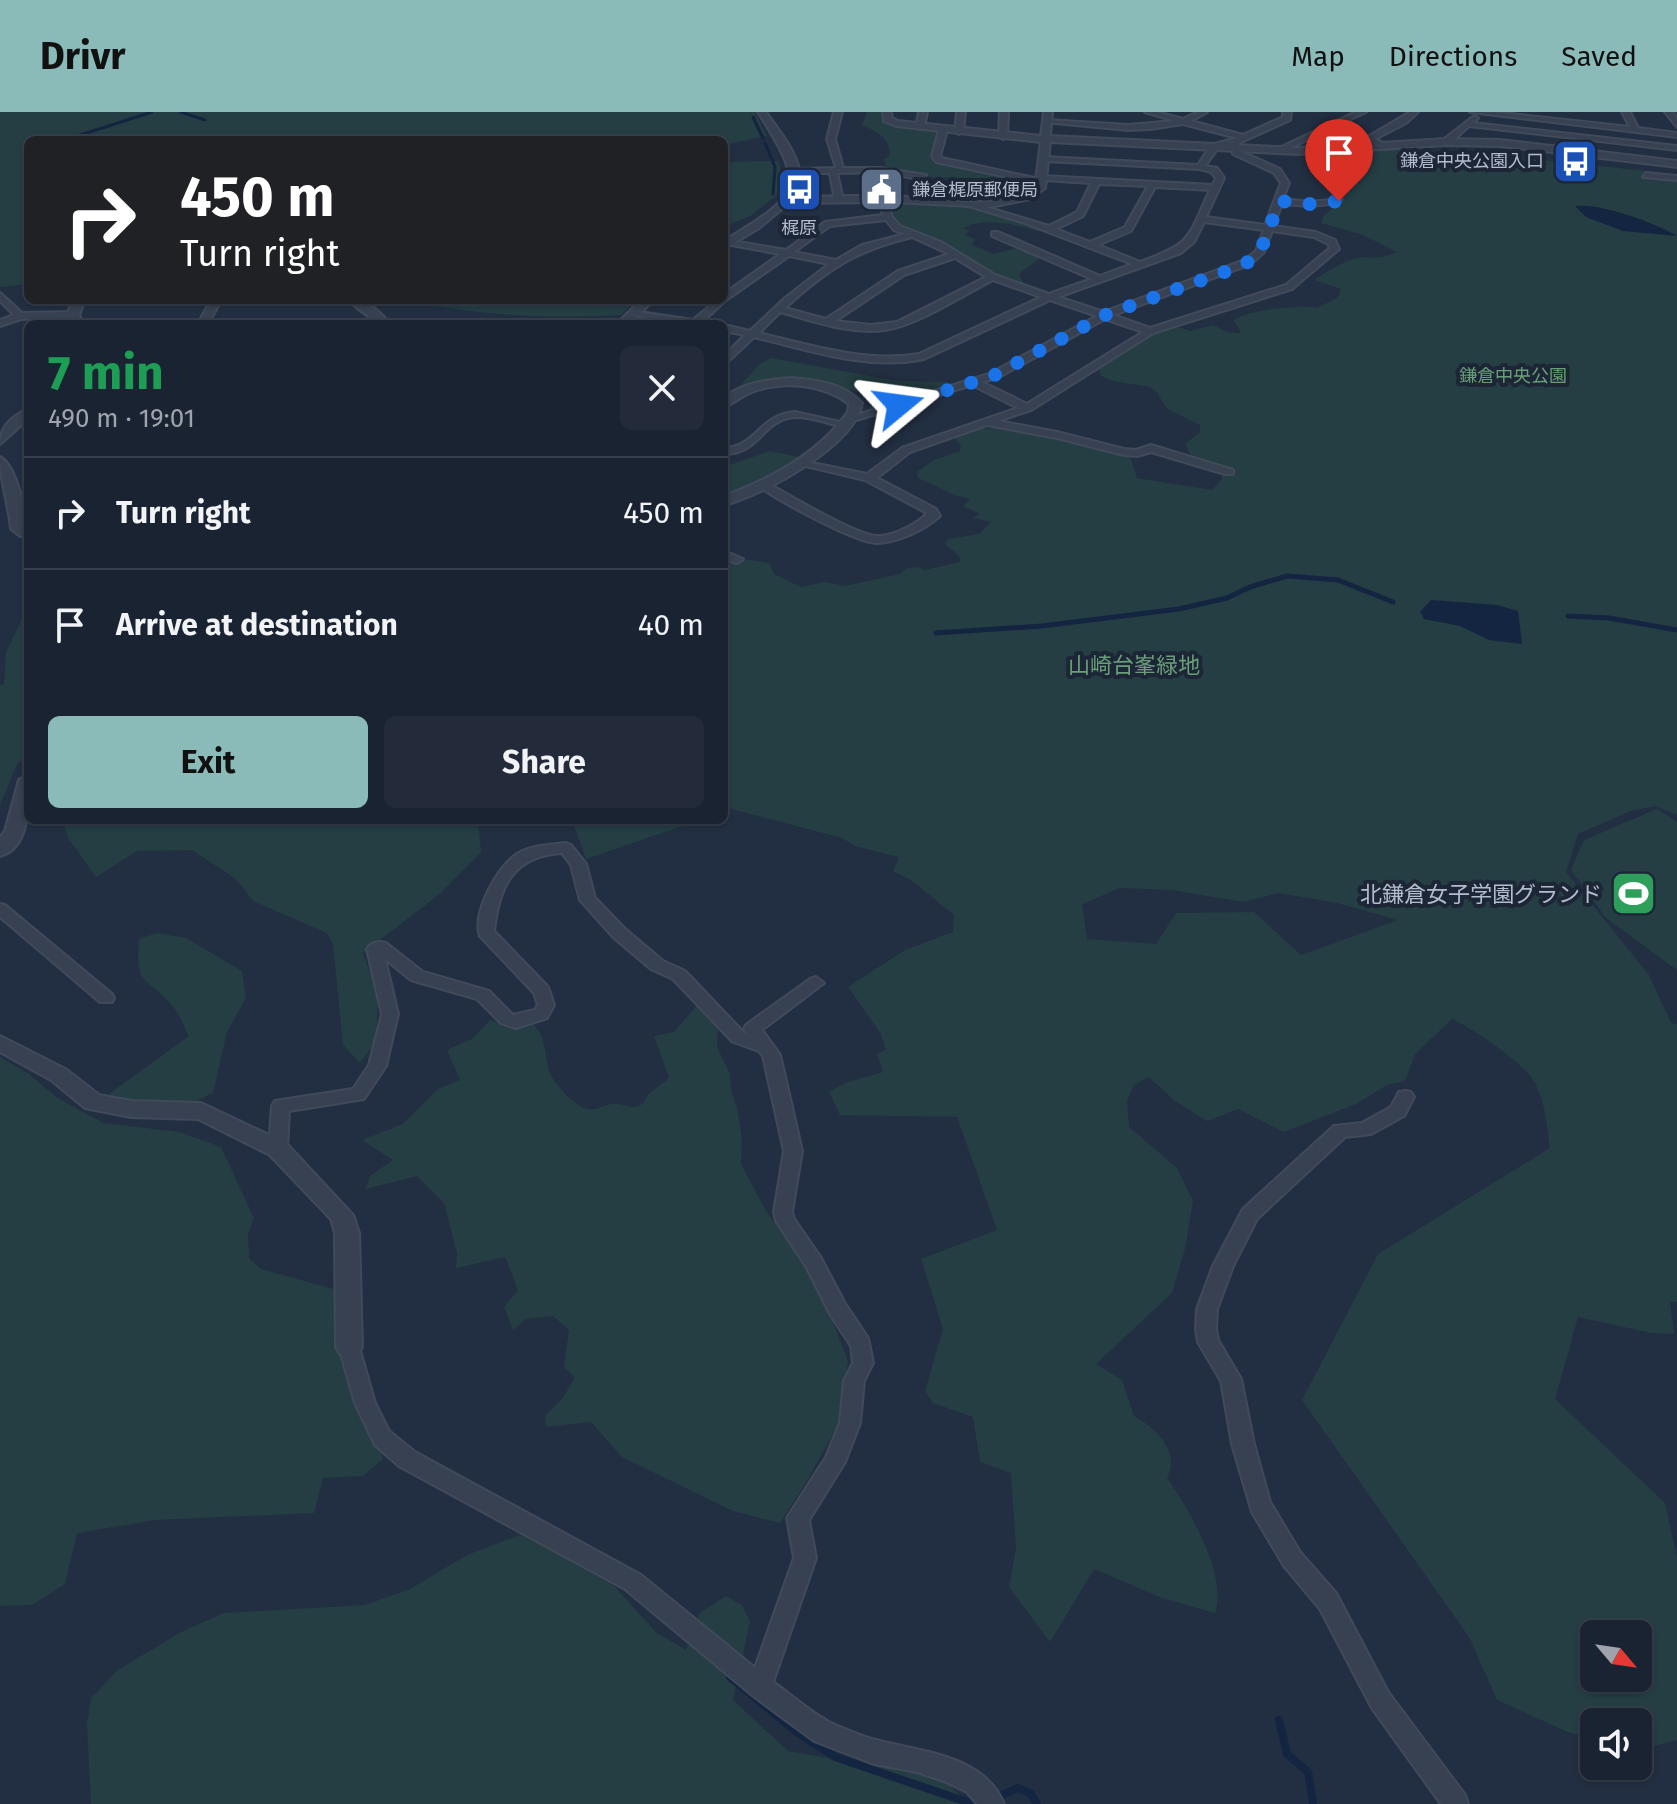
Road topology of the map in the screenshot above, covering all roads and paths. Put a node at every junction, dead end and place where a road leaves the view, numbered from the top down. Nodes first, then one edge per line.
1 (762, 112) edge
2 (838, 112) edge
3 (887, 112) edge
4 (923, 112) edge
5 (961, 112) edge
6 (1004, 112) edge
7 (1149, 112) edge
8 (1203, 112) edge
9 (1362, 112) edge
10 (1414, 112) edge
11 (1479, 112) edge
12 (1576, 112) edge
13 (1626, 112) edge
14 (1669, 112) edge
15 (1291, 113) edge
16 (1048, 117) edge
17 (1179, 123) junction
18 (1466, 124) junction
19 (1580, 124) junction
20 (1677, 125) edge
21 (920, 127) junction
22 (943, 130) junction
23 (1635, 130) junction
24 (959, 132) junction
25 (1315, 134) junction
26 (1677, 135) edge
27 (1003, 137) junction
28 (1583, 138) junction
29 (1048, 139) junction
30 (1369, 139) junction
31 (1446, 142) junction
32 (1237, 143) junction
33 (1214, 147) junction
34 (1384, 147) junction
35 (1677, 148) edge
36 (1279, 150) junction
37 (1578, 152) junction
38 (1045, 159) junction
39 (1677, 164) edge
40 (1200, 167) junction
41 (881, 170) junction
42 (795, 171) junction
43 (836, 171) junction
44 (1646, 175) dead end
45 (1677, 178) edge
46 (1042, 180) junction
47 (1096, 181) junction
48 (1153, 184) junction
49 (1216, 188) junction
50 (885, 199) junction
51 (787, 200) junction
52 (839, 200) junction
53 (918, 200) junction
54 (1280, 201) junction
55 (1339, 201) dead end
56 (966, 204) junction
57 (888, 217) junction
58 (1203, 219) junction
59 (1272, 226) junction
60 (1050, 229) junction
61 (914, 234) junction
62 (995, 234) dead end
63 (1066, 236) junction
64 (1053, 239) dead end
65 (728, 243) edge
66 (1039, 243) dead end
67 (728, 244) edge
68 (1091, 245) junction
69 (1026, 247) junction
70 (786, 253) junction
71 (956, 255) junction
72 (839, 263) junction
73 (1141, 265) junction
74 (992, 277) junction
75 (1100, 279) junction
76 (728, 295) edge
77 (0, 296) edge
78 (1048, 297) junction
79 (360, 304) edge
80 (643, 304) edge
81 (718, 304) edge
82 (778, 309) junction
83 (632, 314) junction
84 (1105, 315) junction
85 (20, 316) junction
86 (75, 319) edge
87 (381, 320) edge
88 (627, 320) edge
89 (670, 320) edge
90 (700, 320) edge
91 (830, 320) junction
92 (0, 323) edge
93 (728, 329) edge
94 (1150, 331) junction
95 (752, 333) junction
96 (728, 358) edge
97 (975, 383) junction
98 (728, 400) edge
99 (1027, 408) junction
100 (24, 416) edge
101 (846, 421) junction
102 (990, 423) junction
103 (0, 440) edge
104 (728, 451) edge
105 (0, 461) edge
106 (806, 463) junction
107 (1229, 472) dead end
108 (869, 478) junction
109 (765, 486) junction
110 (728, 500) edge
111 (24, 532) edge
112 (728, 556) edge
113 (737, 559) dead end
114 (24, 795) edge
115 (0, 850) edge
116 (0, 909) edge
117 (816, 983) dead end
118 (106, 998) dead end
119 (0, 1043) edge
120 (763, 1046) junction
121 (1405, 1097) dead end
122 (278, 1149) junction
123 (349, 1347) joint
124 (760, 1687) junction
125 (992, 1804) edge
126 (1456, 1804) edge

1 - 42 street
2 - 43 street
3 - 21 street
4 - 21 street
5 - 24 street
6 - 27 street
7 - 17 street
8 - 17 street
9 - 25 street
10 - 30 street
11 - 18 street
11 - 19 street
12 - 19 street
13 - 23 street
14 - 20 street
15 - 32 street
16 - 17 street
16 - 29 street
17 - 32 street
18 - 28 street
18 - 31 street
19 - 23 street
19 - 28 street
21 - 22 street
22 - 24 street
22 - 46 street
23 - 26 street
24 - 27 street
25 - 30 street
25 - 36 street
27 - 29 street
28 - 35 street
28 - 37 street
29 - 33 street
29 - 38 street
30 - 34 street
31 - 34 street
31 - 37 street
32 - 33 street
32 - 36 street
32 - 54 street
33 - 40 street
34 - 36 street
37 - 39 street
38 - 40 street
38 - 46 street
40 - 49 street
41 - 43 street
41 - 50 street
41 - 53 street
42 - 43 street
42 - 51 street
43 - 52 street
44 - 45 street
46 - 47 street
46 - 56 street
47 - 48 street
47 - 60 street
48 - 49 street
48 - 68 street
49 - 58 street
50 - 52 street
50 - 53 street
50 - 57 street
51 - 52 street
51 - 65 street
53 - 56 street
54 - 55 street
54 - 59 street
56 - 60 street
57 - 61 street
57 - 70 street
58 - 59 street
58 - 73 street
59 - 84 street
59 - 94 street
60 - 63 street
61 - 71 street
61 - 72 street
62 - 69 street
63 - 64 street
63 - 68 street
66 - 69 street
67 - 70 street
68 - 73 street
69 - 75 street
70 - 72 street
70 - 76 street
71 - 74 street
71 - 91 street
72 - 82 street
73 - 75 street
74 - 78 street
74 - 91 street
75 - 78 street
77 - 85 street
78 - 84 street
78 - 95 street
79 - 87 street
80 - 83 street
81 - 90 street
82 - 91 street
82 - 95 street
83 - 88 street
83 - 89 street
84 - 94 street
84 - 97 street
85 - 86 street
85 - 92 street
93 - 95 street
94 - 99 street
95 - 96 street
97 - 99 street
97 - 101 street
98 - 101 street
99 - 102 street
100 - 103 street
101 - 104 street
101 - 106 street
102 - 107 street
102 - 108 street
105 - 111 street
106 - 108 street
106 - 109 street
108 - 109 street
109 - 110 street
112 - 113 street
114 - 115 street
116 - 118 street
117 - 120 street
119 - 122 street
120 - 122 street
120 - 124 street
121 - 126 street
122 - 123 street
123 - 124 street
124 - 125 street

